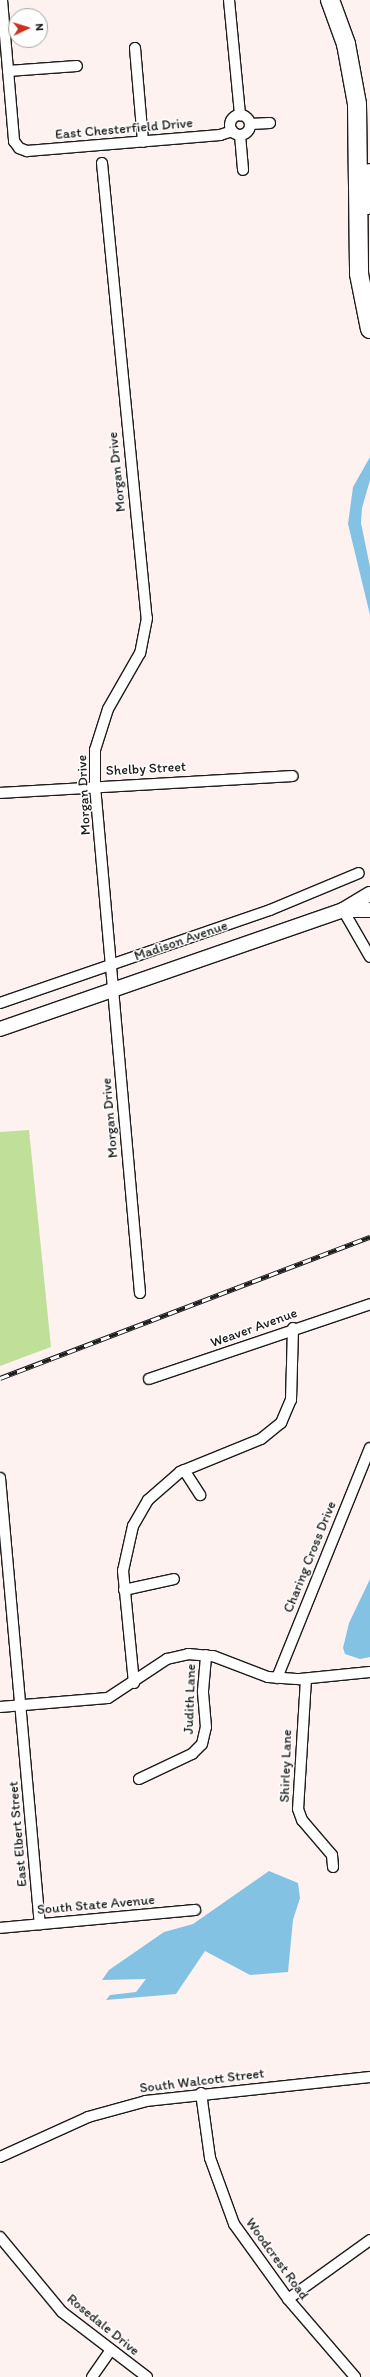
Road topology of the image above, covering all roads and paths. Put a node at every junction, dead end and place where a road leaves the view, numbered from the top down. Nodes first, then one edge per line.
1 (2, 0) edge
2 (230, 0) edge
3 (330, 0) edge
4 (2, 26) edge
5 (135, 48) dead end
6 (77, 66) dead end
7 (8, 71) junction
8 (240, 114) junction
9 (270, 123) dead end
10 (250, 124) junction
11 (236, 133) junction
12 (143, 142) junction
13 (102, 163) dead end
14 (243, 170) dead end
15 (370, 173) edge
16 (370, 304) edge
17 (370, 329) edge
18 (293, 776) dead end
19 (95, 786) junction
20 (0, 793) edge
21 (359, 873) dead end
22 (370, 894) edge
23 (343, 910) junction
24 (370, 910) edge
25 (370, 957) edge
26 (111, 965) junction
27 (113, 990) junction
28 (0, 1003) edge
29 (0, 1029) edge
30 (140, 1293) dead end
31 (370, 1304) edge
32 (293, 1328) junction
33 (149, 1379) dead end
34 (370, 1448) edge
35 (184, 1470) junction
36 (0, 1478) edge
37 (200, 1495) dead end
38 (174, 1579) dead end
39 (124, 1590) junction
40 (206, 1655) junction
41 (370, 1672) edge
42 (277, 1678) junction
43 (306, 1679) junction
44 (134, 1683) junction
45 (20, 1705) junction
46 (0, 1707) edge
47 (140, 1779) dead end
48 (333, 1867) dead end
49 (195, 1910) dead end
50 (40, 1924) junction
51 (0, 1928) edge
52 (370, 2077) edge
53 (201, 2093) junction
54 (0, 2157) edge
55 (0, 2236) edge
56 (370, 2240) edge
57 (288, 2299) junction
58 (111, 2350) junction
59 (92, 2377) edge
60 (147, 2377) edge
61 (355, 2377) edge

1 - 4 street
2 - 8 street
3 - 17 highway
4 - 7 street
5 - 12 street
6 - 7 street
7 - 12 street, East Chesterfield Drive
8 - 10 street
8 - 11 street
9 - 10 street
10 - 11 street
11 - 12 street, East Chesterfield Drive
11 - 14 street
13 - 19 street, Morgan Drive
15 - 16 highway
18 - 19 street, Shelby Street
19 - 20 street, Shelby Street
19 - 26 street, Morgan Drive
21 - 26 street, Madison Avenue
22 - 23 main road, Madison Avenue
23 - 24 main road, Madison Avenue
23 - 25 street
23 - 27 main road, Madison Avenue
26 - 27 street, Morgan Drive
26 - 28 street, Madison Avenue
27 - 29 main road, Madison Avenue
27 - 30 street, Morgan Drive
31 - 32 street, Weaver Avenue
32 - 33 street, Weaver Avenue
32 - 35 street
34 - 42 street, Charing Cross Drive
35 - 37 street
35 - 39 street
36 - 45 street, East Elbert Street
38 - 39 street
39 - 44 street
40 - 42 street
40 - 44 street
40 - 47 street, Judith Lane
41 - 43 street
42 - 43 street
43 - 48 street, Shirley Lane
44 - 45 street
45 - 46 street
45 - 50 street, East Elbert Street
49 - 50 street, South State Avenue
50 - 51 street, South State Avenue
52 - 53 street, South Walcott Street
53 - 54 street, South Walcott Street
53 - 57 street, Woodcrest Road
55 - 58 street, Rosedale Drive
56 - 57 street
57 - 61 street, Woodcrest Road
58 - 59 street
58 - 60 street, Rosedale Drive

